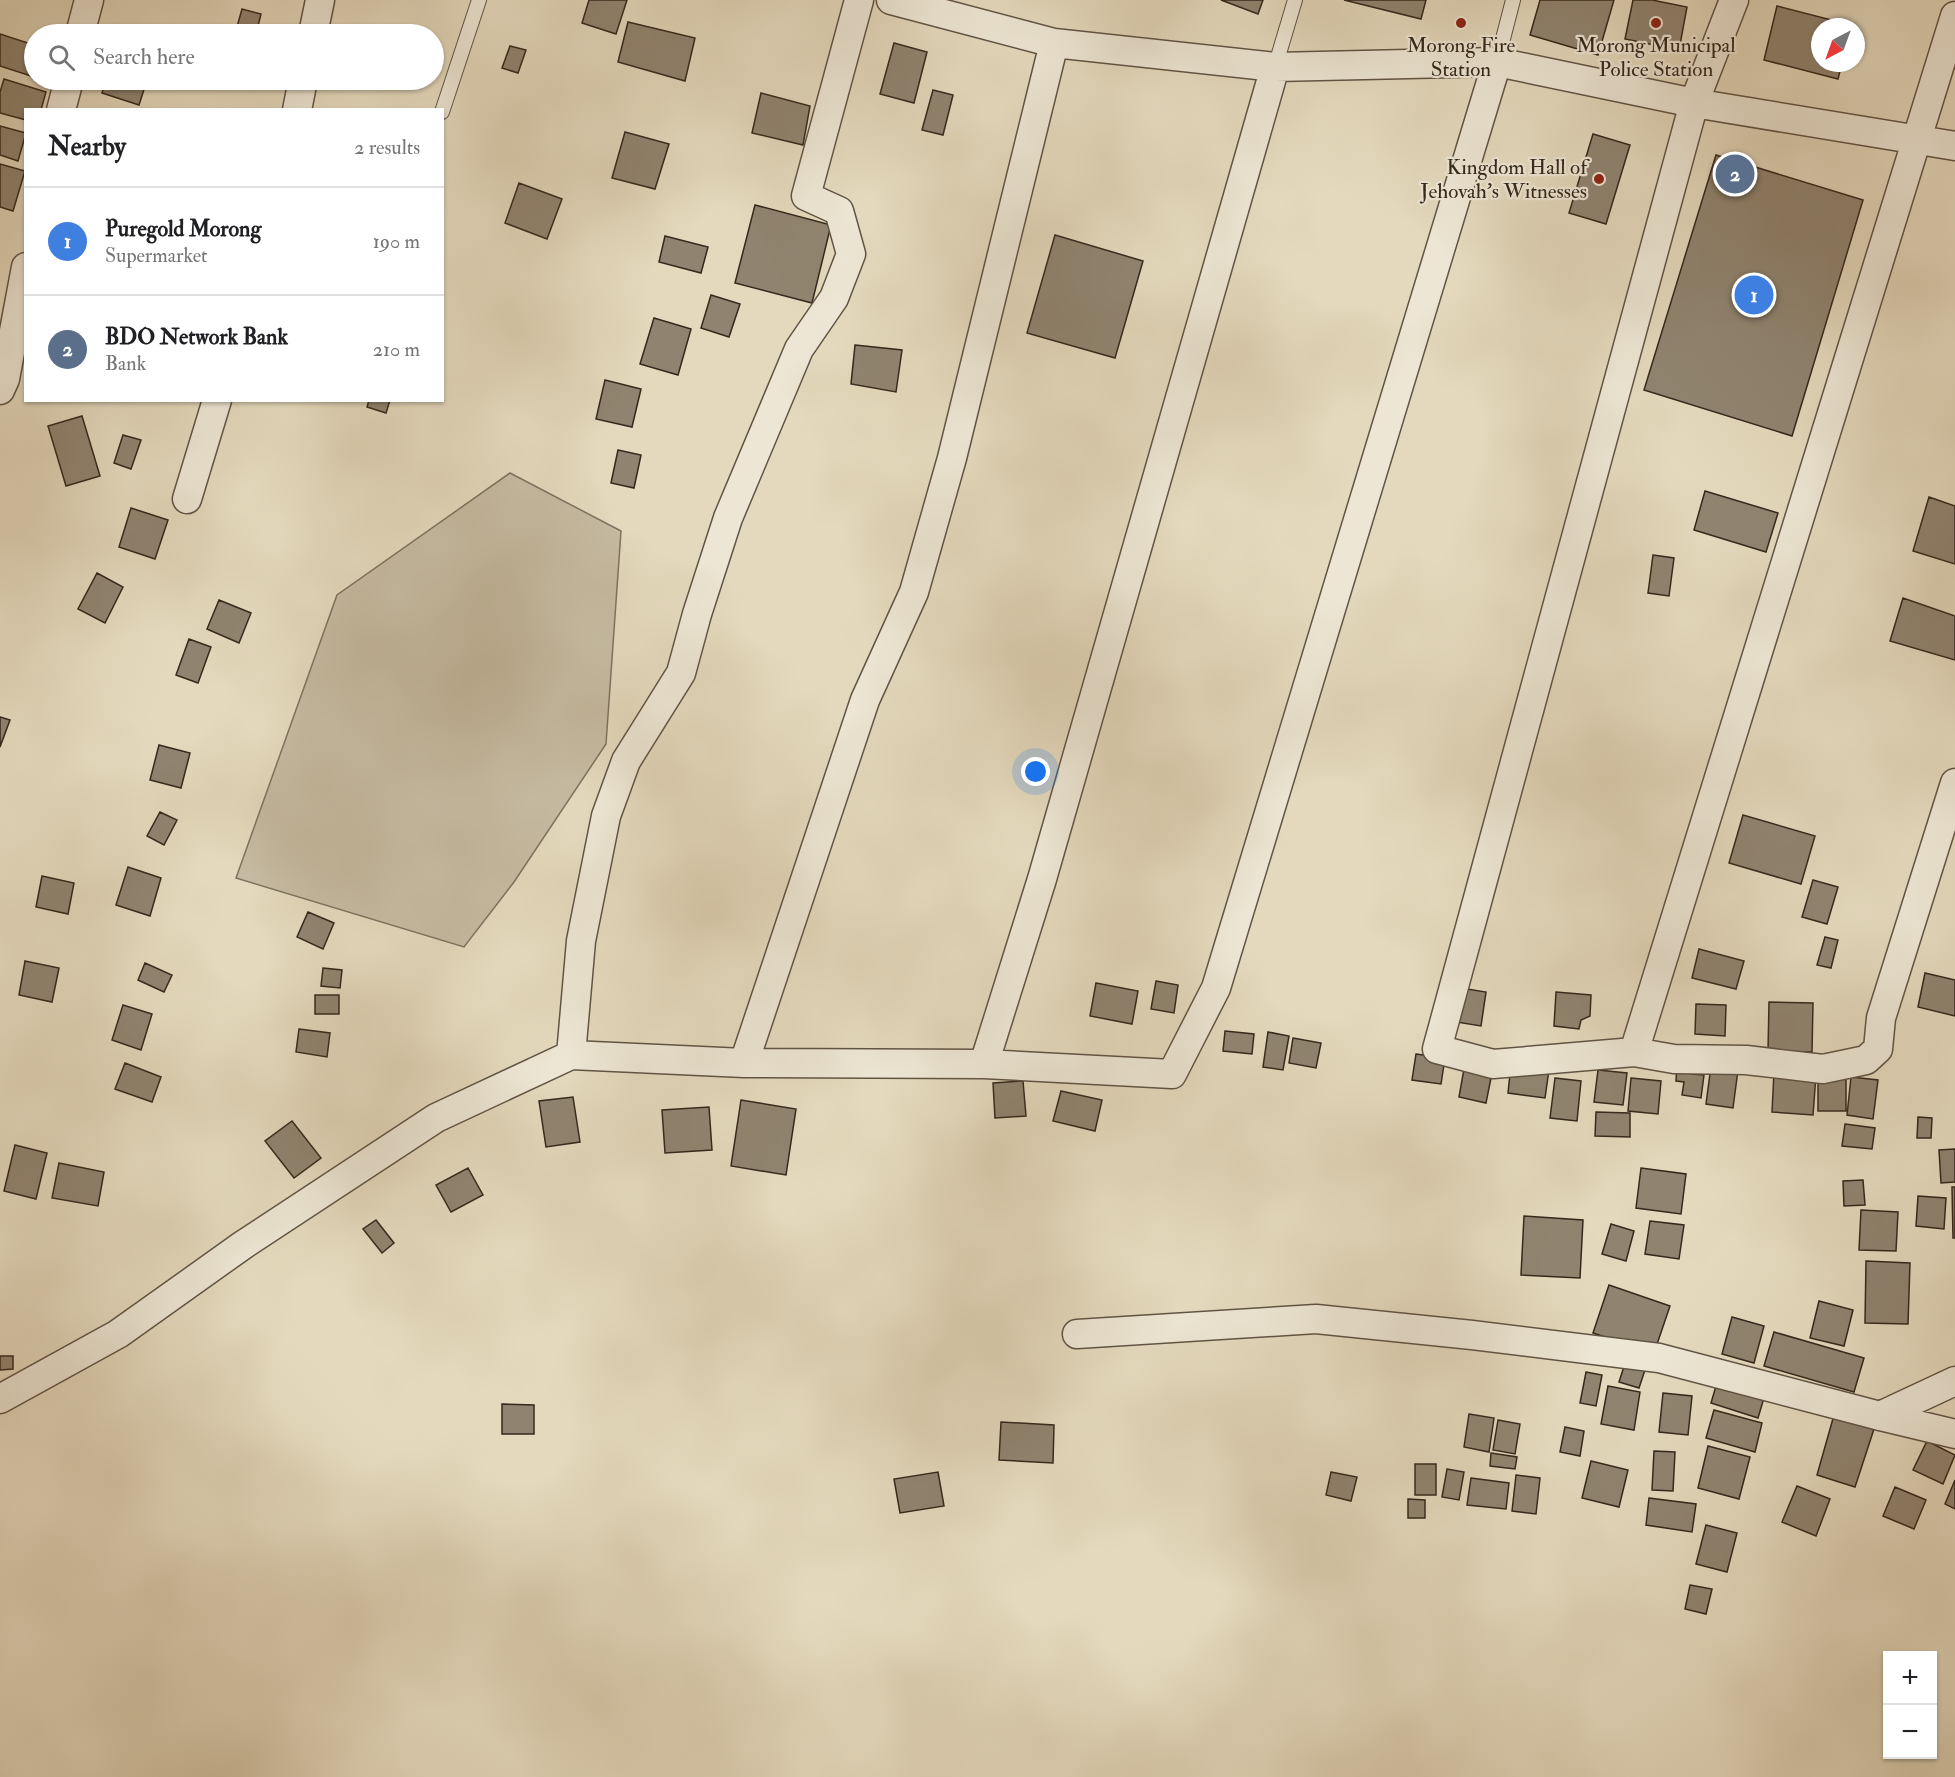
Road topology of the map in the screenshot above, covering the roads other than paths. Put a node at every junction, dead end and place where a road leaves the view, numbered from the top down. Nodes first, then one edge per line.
1 (89, 0) edge
2 (320, 0) edge
3 (479, 0) edge
4 (860, 0) edge
5 (891, 0) edge
6 (1295, 0) edge
7 (1513, 0) edge
8 (1734, 0) edge
9 (1955, 16) edge
10 (83, 24) edge
11 (315, 24) edge
12 (1054, 43) junction
13 (1497, 62) junction
14 (1275, 66) junction
15 (66, 90) edge
16 (301, 90) edge
17 (1694, 103) junction
18 (62, 108) edge
19 (297, 108) edge
20 (443, 108) edge
21 (1916, 140) junction
22 (1955, 146) edge
23 (24, 278) edge
24 (0, 390) edge
25 (216, 402) edge
26 (187, 499) dead end
27 (1955, 783) edge
28 (1634, 1052) junction
29 (571, 1055) junction
30 (744, 1063) junction
31 (984, 1064) junction
32 (1077, 1334) dead end
33 (1955, 1381) edge
34 (0, 1398) edge
35 (1880, 1416) junction
36 (1955, 1434) edge

1 - 10 street
2 - 11 street
3 - 20 lane
4 - 29 street
5 - 12 street
6 - 14 lane
7 - 13 lane
8 - 17 street
9 - 21 street
12 - 14 street
12 - 30 street
13 - 14 street
13 - 17 street
13 - 31 street
14 - 31 street
15 - 18 street
16 - 19 street
17 - 21 street
17 - 28 street
21 - 22 street
21 - 28 street
23 - 24 street
25 - 26 street
27 - 28 street
29 - 30 street
29 - 34 street
30 - 31 street
32 - 35 street
33 - 35 street
35 - 36 street

